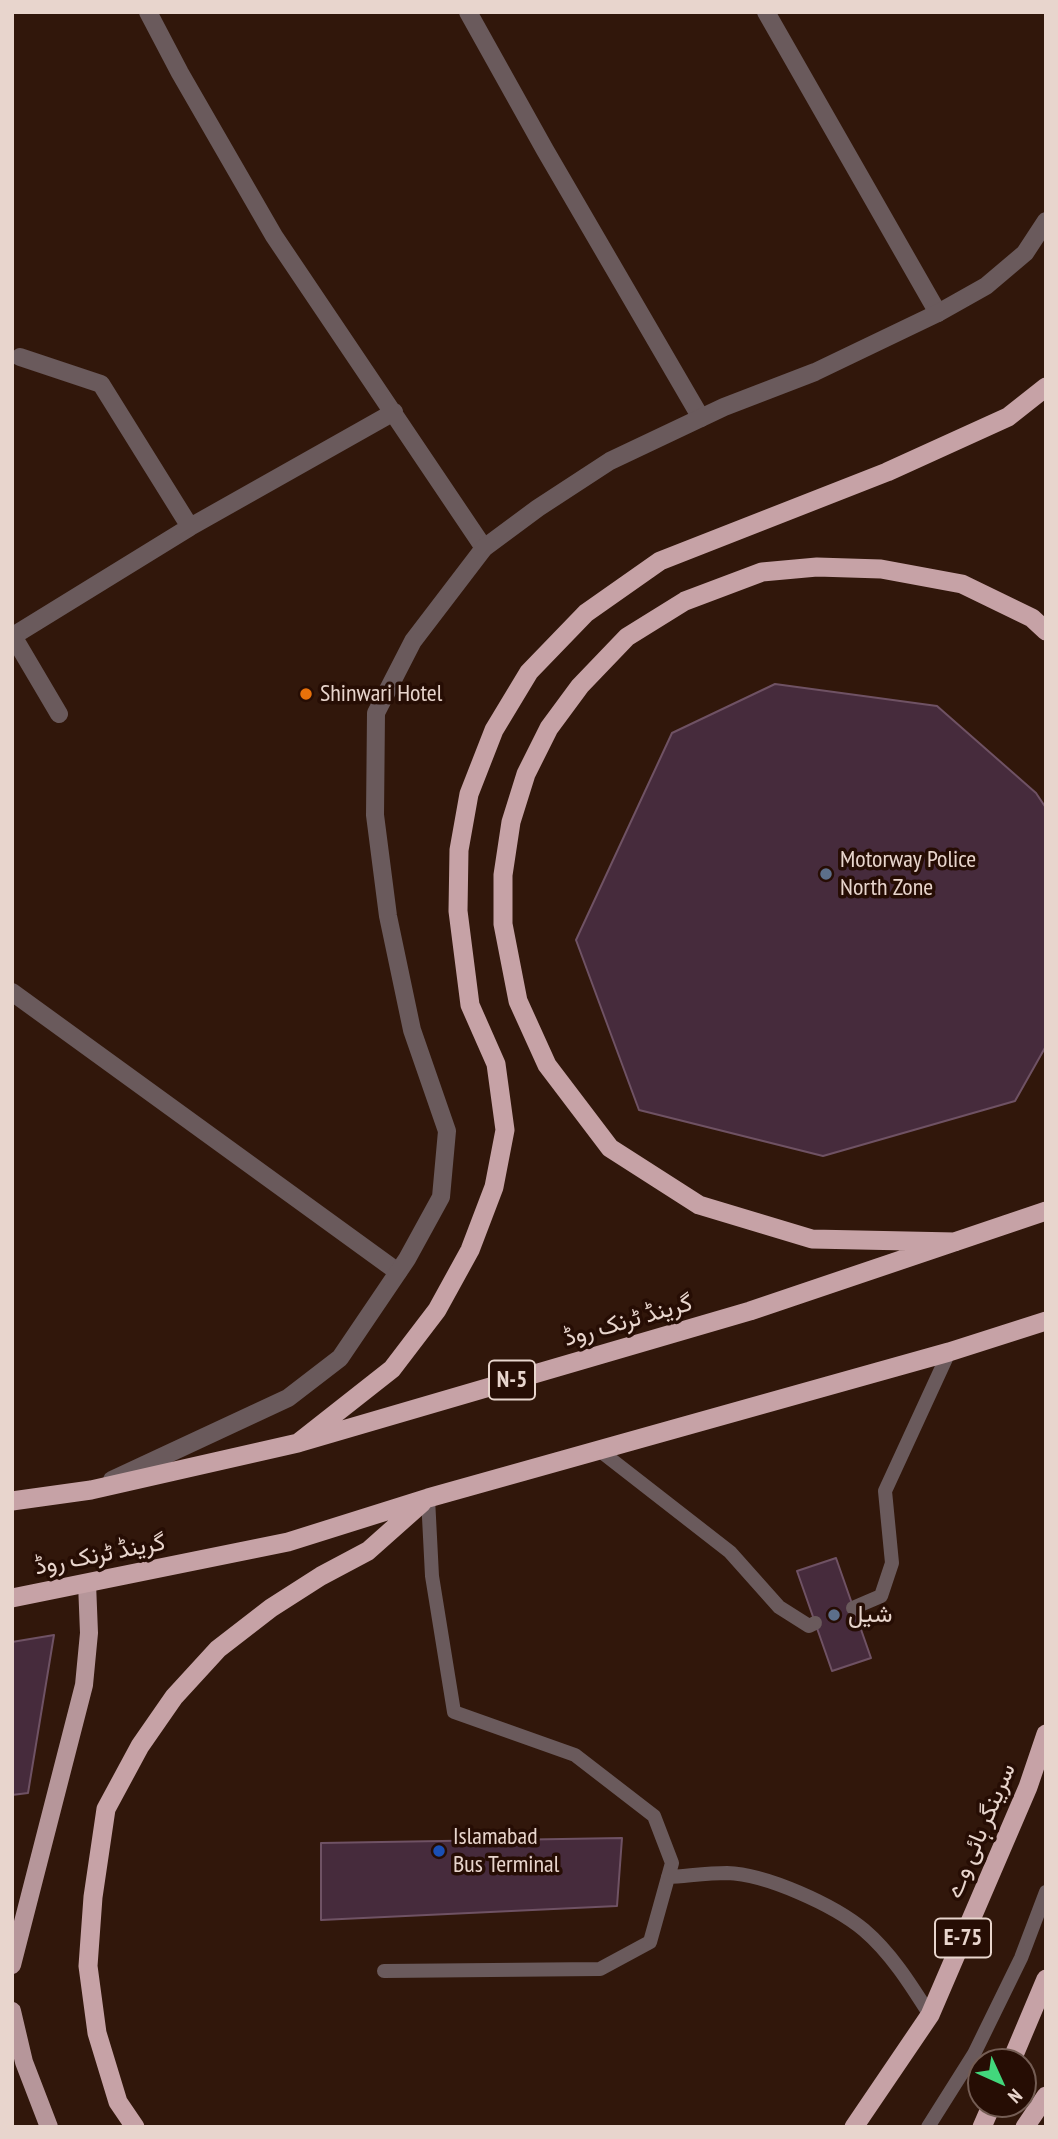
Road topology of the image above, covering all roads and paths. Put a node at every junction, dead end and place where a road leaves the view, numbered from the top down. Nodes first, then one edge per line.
1 (148, 12) edge
2 (468, 12) edge
3 (766, 12) edge
4 (1046, 221) edge
5 (938, 313) junction
6 (20, 357) dead end
7 (1046, 387) edge
8 (394, 412) junction
9 (701, 418) junction
10 (190, 527) junction
11 (484, 548) junction
12 (1046, 631) edge
13 (59, 714) dead end
14 (12, 992) edge
15 (1046, 1211) edge
16 (955, 1242) junction
17 (398, 1272) junction
18 (1046, 1321) edge
19 (949, 1352) junction
20 (298, 1443) junction
21 (599, 1450) junction
22 (91, 1490) junction
23 (428, 1498) junction
24 (12, 1501) edge
25 (87, 1583) junction
26 (12, 1598) edge
27 (853, 1608) dead end
28 (815, 1623) dead end
29 (1046, 1734) edge
30 (668, 1877) junction
31 (1046, 1892) edge
32 (12, 1965) edge
33 (384, 1971) dead end
34 (1046, 1979) edge
35 (12, 2011) edge
36 (930, 2015) junction
37 (1017, 2048) edge
38 (1046, 2096) edge
39 (49, 2127) edge
40 (135, 2127) edge
41 (854, 2127) edge
42 (928, 2127) edge
43 (1025, 2127) edge

1 - 8 street
2 - 9 street
3 - 5 street
4 - 5 street
5 - 9 street
6 - 10 street
7 - 20 highway
8 - 10 street
8 - 11 street
9 - 11 street
10 - 13 street
11 - 17 street
12 - 16 highway
14 - 17 street
15 - 16 highway, گرینڈ ٹرنک روڈ / N-5
16 - 20 highway, گرینڈ ٹرنک روڈ / N-5
17 - 22 street
18 - 19 highway, گرینڈ ٹرنک روڈ
19 - 21 highway, گرینڈ ٹرنک روڈ
19 - 27 lane
20 - 22 highway, گرینڈ ٹرنک روڈ / N-5
21 - 23 highway, گرینڈ ٹرنک روڈ
21 - 28 lane
22 - 24 highway, گرینڈ ٹرنک روڈ / N-5
23 - 25 highway, گرینڈ ٹرنک روڈ
23 - 30 lane
23 - 40 highway
25 - 26 highway, گرینڈ ٹرنک روڈ
25 - 32 main road
29 - 36 highway, سرینگر ہائی وے / E-75
30 - 33 lane
30 - 36 lane
31 - 42 lane
34 - 37 highway
35 - 39 main road
36 - 41 highway, سرینگر ہائی وے / E-75
38 - 43 highway

